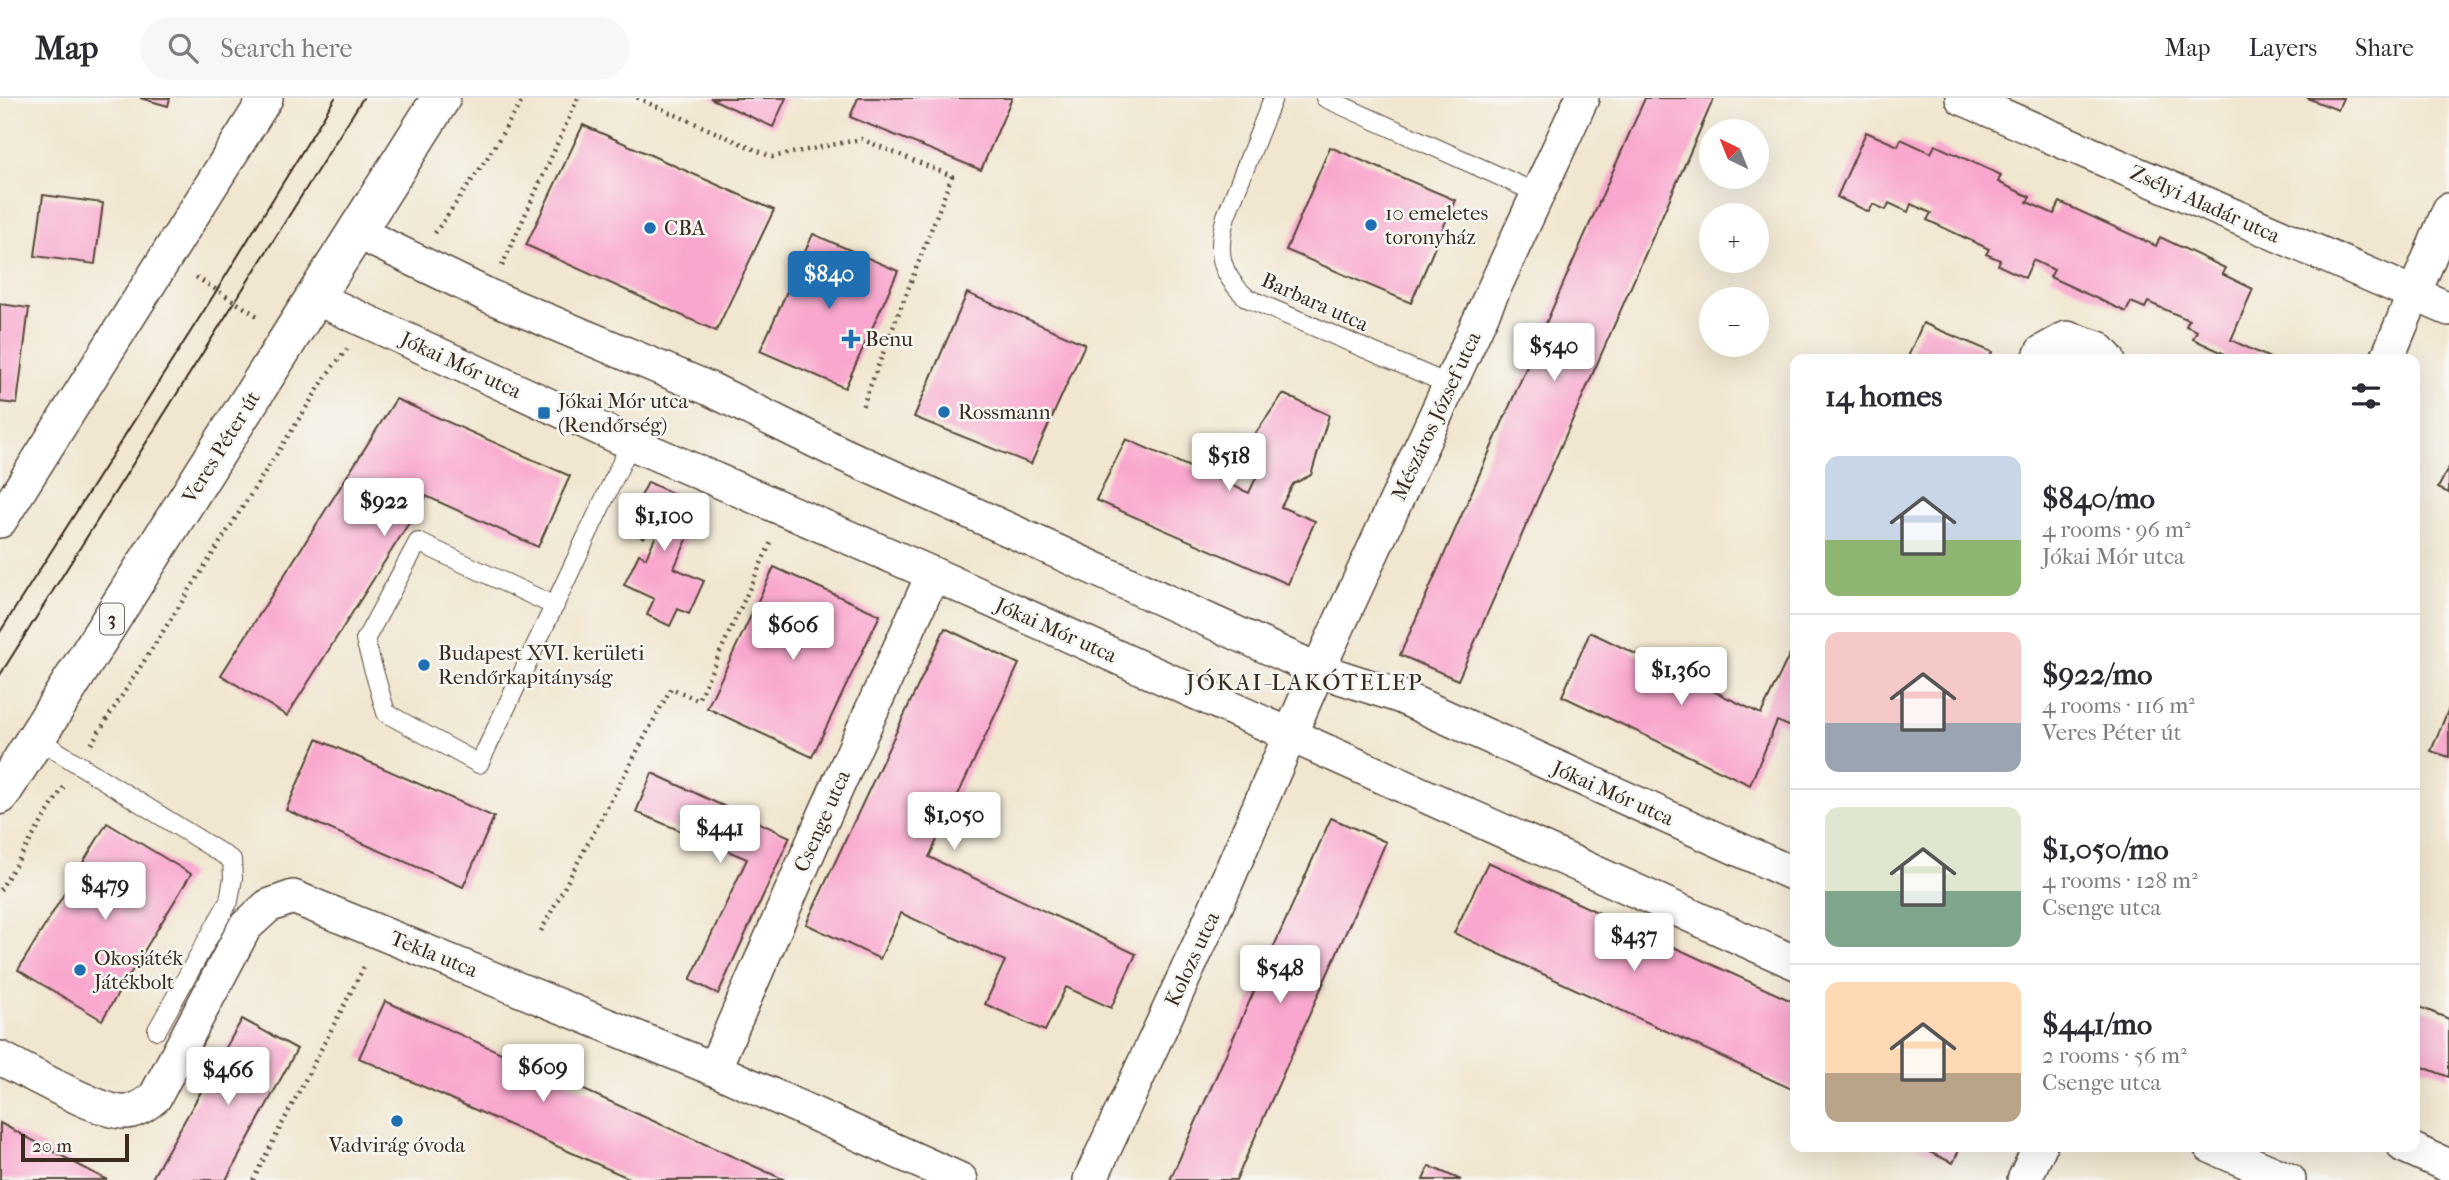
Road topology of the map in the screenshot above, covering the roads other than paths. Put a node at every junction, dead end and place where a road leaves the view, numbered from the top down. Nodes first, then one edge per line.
1 (267, 98) edge
2 (441, 98) edge
3 (1273, 98) edge
4 (1325, 98) edge
5 (1582, 98) edge
6 (1962, 98) edge
7 (1539, 194) junction
8 (2449, 210) edge
9 (357, 232) junction
10 (2415, 296) junction
11 (316, 298) junction
12 (2449, 309) edge
13 (2041, 354) edge
14 (2103, 354) edge
15 (2390, 354) edge
16 (1450, 385) junction
17 (631, 443) junction
18 (14, 472) edge
19 (0, 521) edge
20 (933, 574) junction
21 (555, 606) junction
22 (1318, 670) junction
23 (1291, 735) junction
24 (36, 738) junction
25 (0, 795) edge
26 (1790, 872) edge
27 (1790, 959) edge
28 (157, 1030) dead end
29 (0, 1058) edge
30 (714, 1069) junction
31 (2037, 1152) edge
32 (2224, 1152) edge
33 (2418, 1152) edge
34 (2449, 1166) edge
35 (961, 1180) edge
36 (1090, 1180) edge
37 (2024, 1180) edge
38 (2289, 1180) edge

1 - 18 street
2 - 9 main road, Veres Péter út / 3
3 - 16 lane, Barbara utca
4 - 7 lane
5 - 7 street, Mészáros József utca
6 - 10 street, Zsélyi Aladár utca
7 - 16 street, Mészáros József utca
8 - 10 street
9 - 11 main road, Veres Péter út / 3
9 - 22 street, Jókai Mór utca
10 - 12 street, Zsélyi Aladár utca
10 - 15 street
11 - 17 street, Jókai Mór utca
11 - 24 main road, Veres Péter út / 3
13 - 14 street
16 - 22 street, Mészáros József utca
17 - 20 street, Jókai Mór utca
17 - 21 lane
18 - 19 street
20 - 23 street, Jókai Mór utca
20 - 30 street, Csenge utca
21 - 21 lane
22 - 23 street, Mészáros József utca
22 - 26 street, Jókai Mór utca
23 - 27 street, Jókai Mór utca
23 - 36 street, Kolozs utca
24 - 25 main road, Veres Péter út / 3
24 - 28 lane
29 - 30 street, Tekla utca
30 - 35 street, Tekla utca
31 - 37 street
32 - 38 street
33 - 34 street

